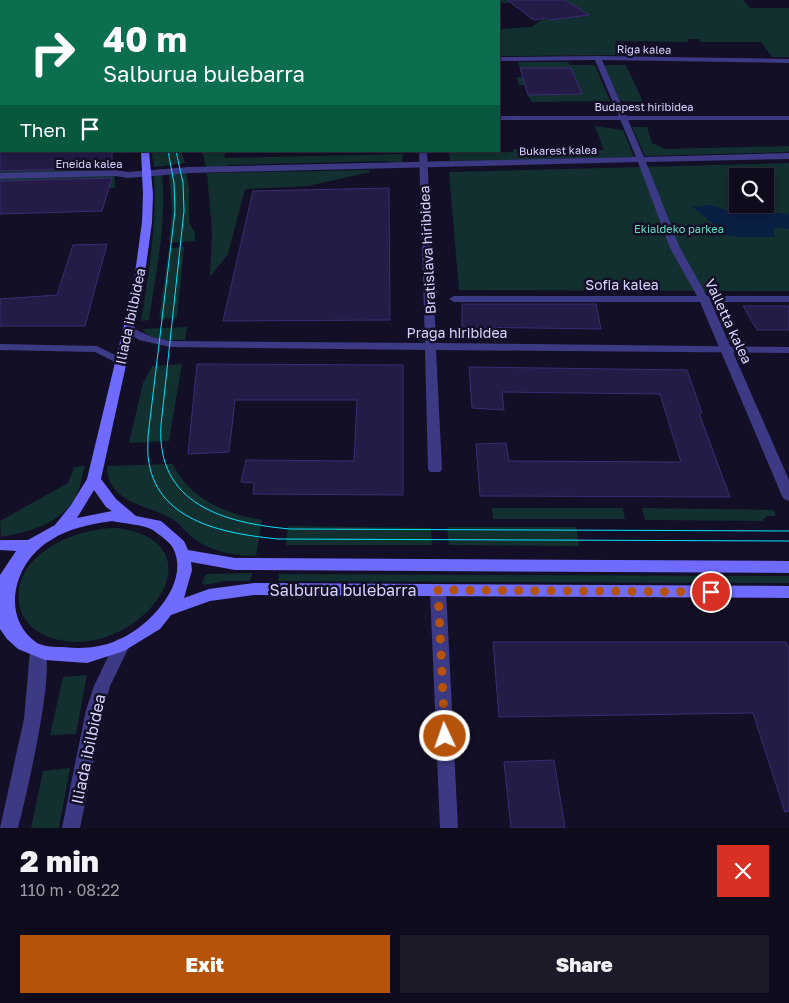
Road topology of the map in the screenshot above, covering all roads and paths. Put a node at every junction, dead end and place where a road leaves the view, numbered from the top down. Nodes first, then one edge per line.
1 (598, 58) junction
2 (500, 59) edge
3 (789, 61) edge
4 (500, 118) edge
5 (625, 118) junction
6 (789, 118) edge
7 (145, 152) edge
8 (423, 152) edge
9 (789, 156) edge
10 (642, 160) junction
11 (423, 164) junction
12 (147, 173) junction
13 (0, 176) edge
14 (454, 298) dead end
15 (704, 299) junction
16 (789, 299) edge
17 (128, 329) junction
18 (0, 347) edge
19 (431, 347) junction
20 (726, 350) junction
21 (789, 350) edge
22 (121, 361) junction
23 (435, 469) dead end
24 (94, 479) junction
25 (789, 496) edge
26 (129, 516) junction
27 (60, 528) junction
28 (0, 545) edge
29 (31, 546) junction
30 (183, 555) junction
31 (789, 567) edge
32 (438, 590) junction
33 (789, 592) edge
34 (171, 609) junction
35 (0, 612) edge
36 (122, 645) junction
37 (38, 651) junction
38 (9, 828) edge
39 (72, 828) edge
40 (449, 828) edge

1 - 2 street, Riga kalea
1 - 3 street, Riga kalea
1 - 5 street, Valletta kalea
4 - 5 street, Budapest hiribidea
5 - 6 street, Budapest hiribidea
5 - 10 street, Valletta kalea
7 - 12 main road, Iliada ibilbidea
8 - 11 street, Bratislava hiribidea
9 - 10 street, Bukarest kalea
10 - 11 street, Bukarest kalea
10 - 15 street, Valletta kalea
11 - 12 street, Bukarest kalea
11 - 19 street, Bratislava hiribidea
12 - 13 street, Eneida kalea
12 - 17 main road, Iliada ibilbidea
14 - 15 street, Sofia kalea
15 - 16 street, Sofia kalea
15 - 20 street, Valletta kalea
17 - 19 street, Praga hiribidea
17 - 22 main road, Iliada ibilbidea
18 - 22 street
19 - 20 street, Praga hiribidea
19 - 23 street, Bratislava hiribidea
20 - 21 street, Praga hiribidea
20 - 25 street, Valletta kalea
22 - 24 main road, Iliada ibilbidea
24 - 26 main road
24 - 27 main road, Iliada ibilbidea
26 - 27 main road
26 - 30 main road
27 - 29 main road
28 - 29 main road
29 - 35 main road
30 - 31 main road, Salburua bulebarra
30 - 34 main road
32 - 33 main road, Salburua bulebarra
32 - 34 main road, Salburua bulebarra
32 - 40 street
34 - 36 main road
35 - 37 main road
36 - 37 main road
36 - 39 street, Iliada ibilbidea
37 - 38 street

